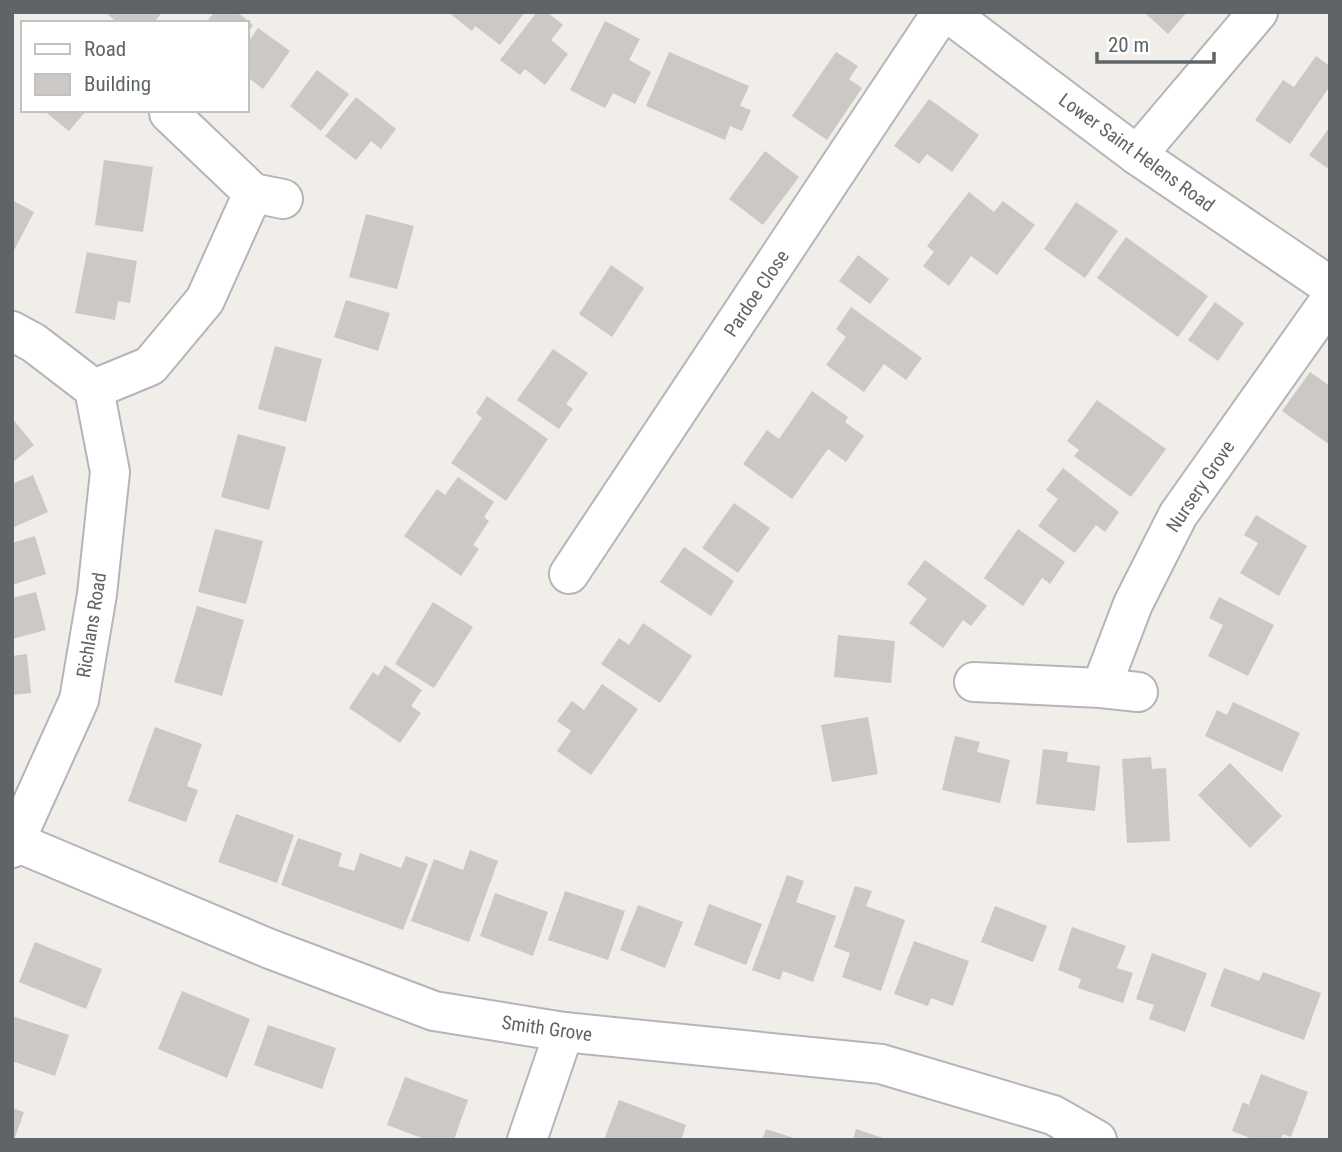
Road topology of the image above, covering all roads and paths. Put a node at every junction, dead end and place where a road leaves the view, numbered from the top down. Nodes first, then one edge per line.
1 (942, 12) edge
2 (947, 12) edge
3 (1258, 12) edge
4 (169, 113) dead end
5 (1137, 155) junction
6 (1330, 286) edge
7 (1330, 300) edge
8 (12, 331) edge
9 (94, 389) junction
10 (569, 574) dead end
11 (974, 682) dead end
12 (14, 845) edge
13 (564, 1032) junction
14 (527, 1140) edge
15 (1097, 1140) edge

1 - 10 street, Pardoe Close
2 - 5 street, Lower Saint Helens Road
3 - 5 street
4 - 9 street
5 - 6 street, Lower Saint Helens Road
7 - 11 street, Nursery Grove
8 - 9 street
9 - 12 street, Richlans Road
12 - 13 street, Smith Grove
13 - 14 street
13 - 15 street, Smith Grove

